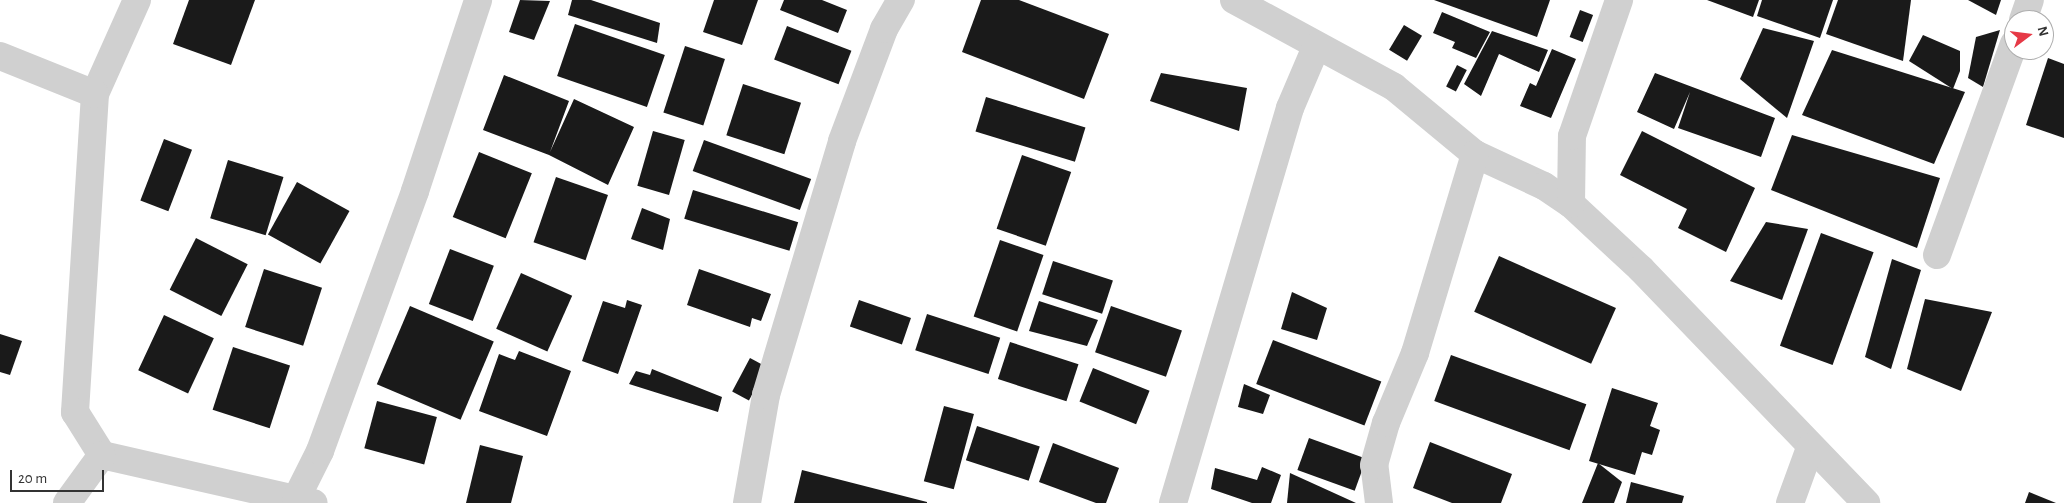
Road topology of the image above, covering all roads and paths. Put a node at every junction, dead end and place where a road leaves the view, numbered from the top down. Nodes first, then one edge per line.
1 (138, 0) edge
2 (478, 0) edge
3 (901, 0) edge
4 (1234, 0) edge
5 (1619, 0) edge
6 (1316, 47) junction
7 (0, 56) edge
8 (2008, 60) edge
9 (95, 94) junction
10 (1475, 154) junction
11 (1571, 204) junction
12 (1937, 256) dead end
13 (1810, 448) junction
14 (102, 455) junction
15 (305, 501) edge
16 (67, 503) edge
17 (746, 503) edge
18 (1173, 503) edge
19 (1379, 503) edge
20 (1790, 503) edge
21 (1866, 503) edge

1 - 9 street
2 - 15 street
3 - 17 street
4 - 6 street
5 - 11 street
6 - 10 street
6 - 18 street
7 - 9 street
8 - 12 street
9 - 14 street
10 - 11 street
10 - 19 street
11 - 13 street
13 - 20 street
13 - 21 street
14 - 15 street
14 - 16 street

